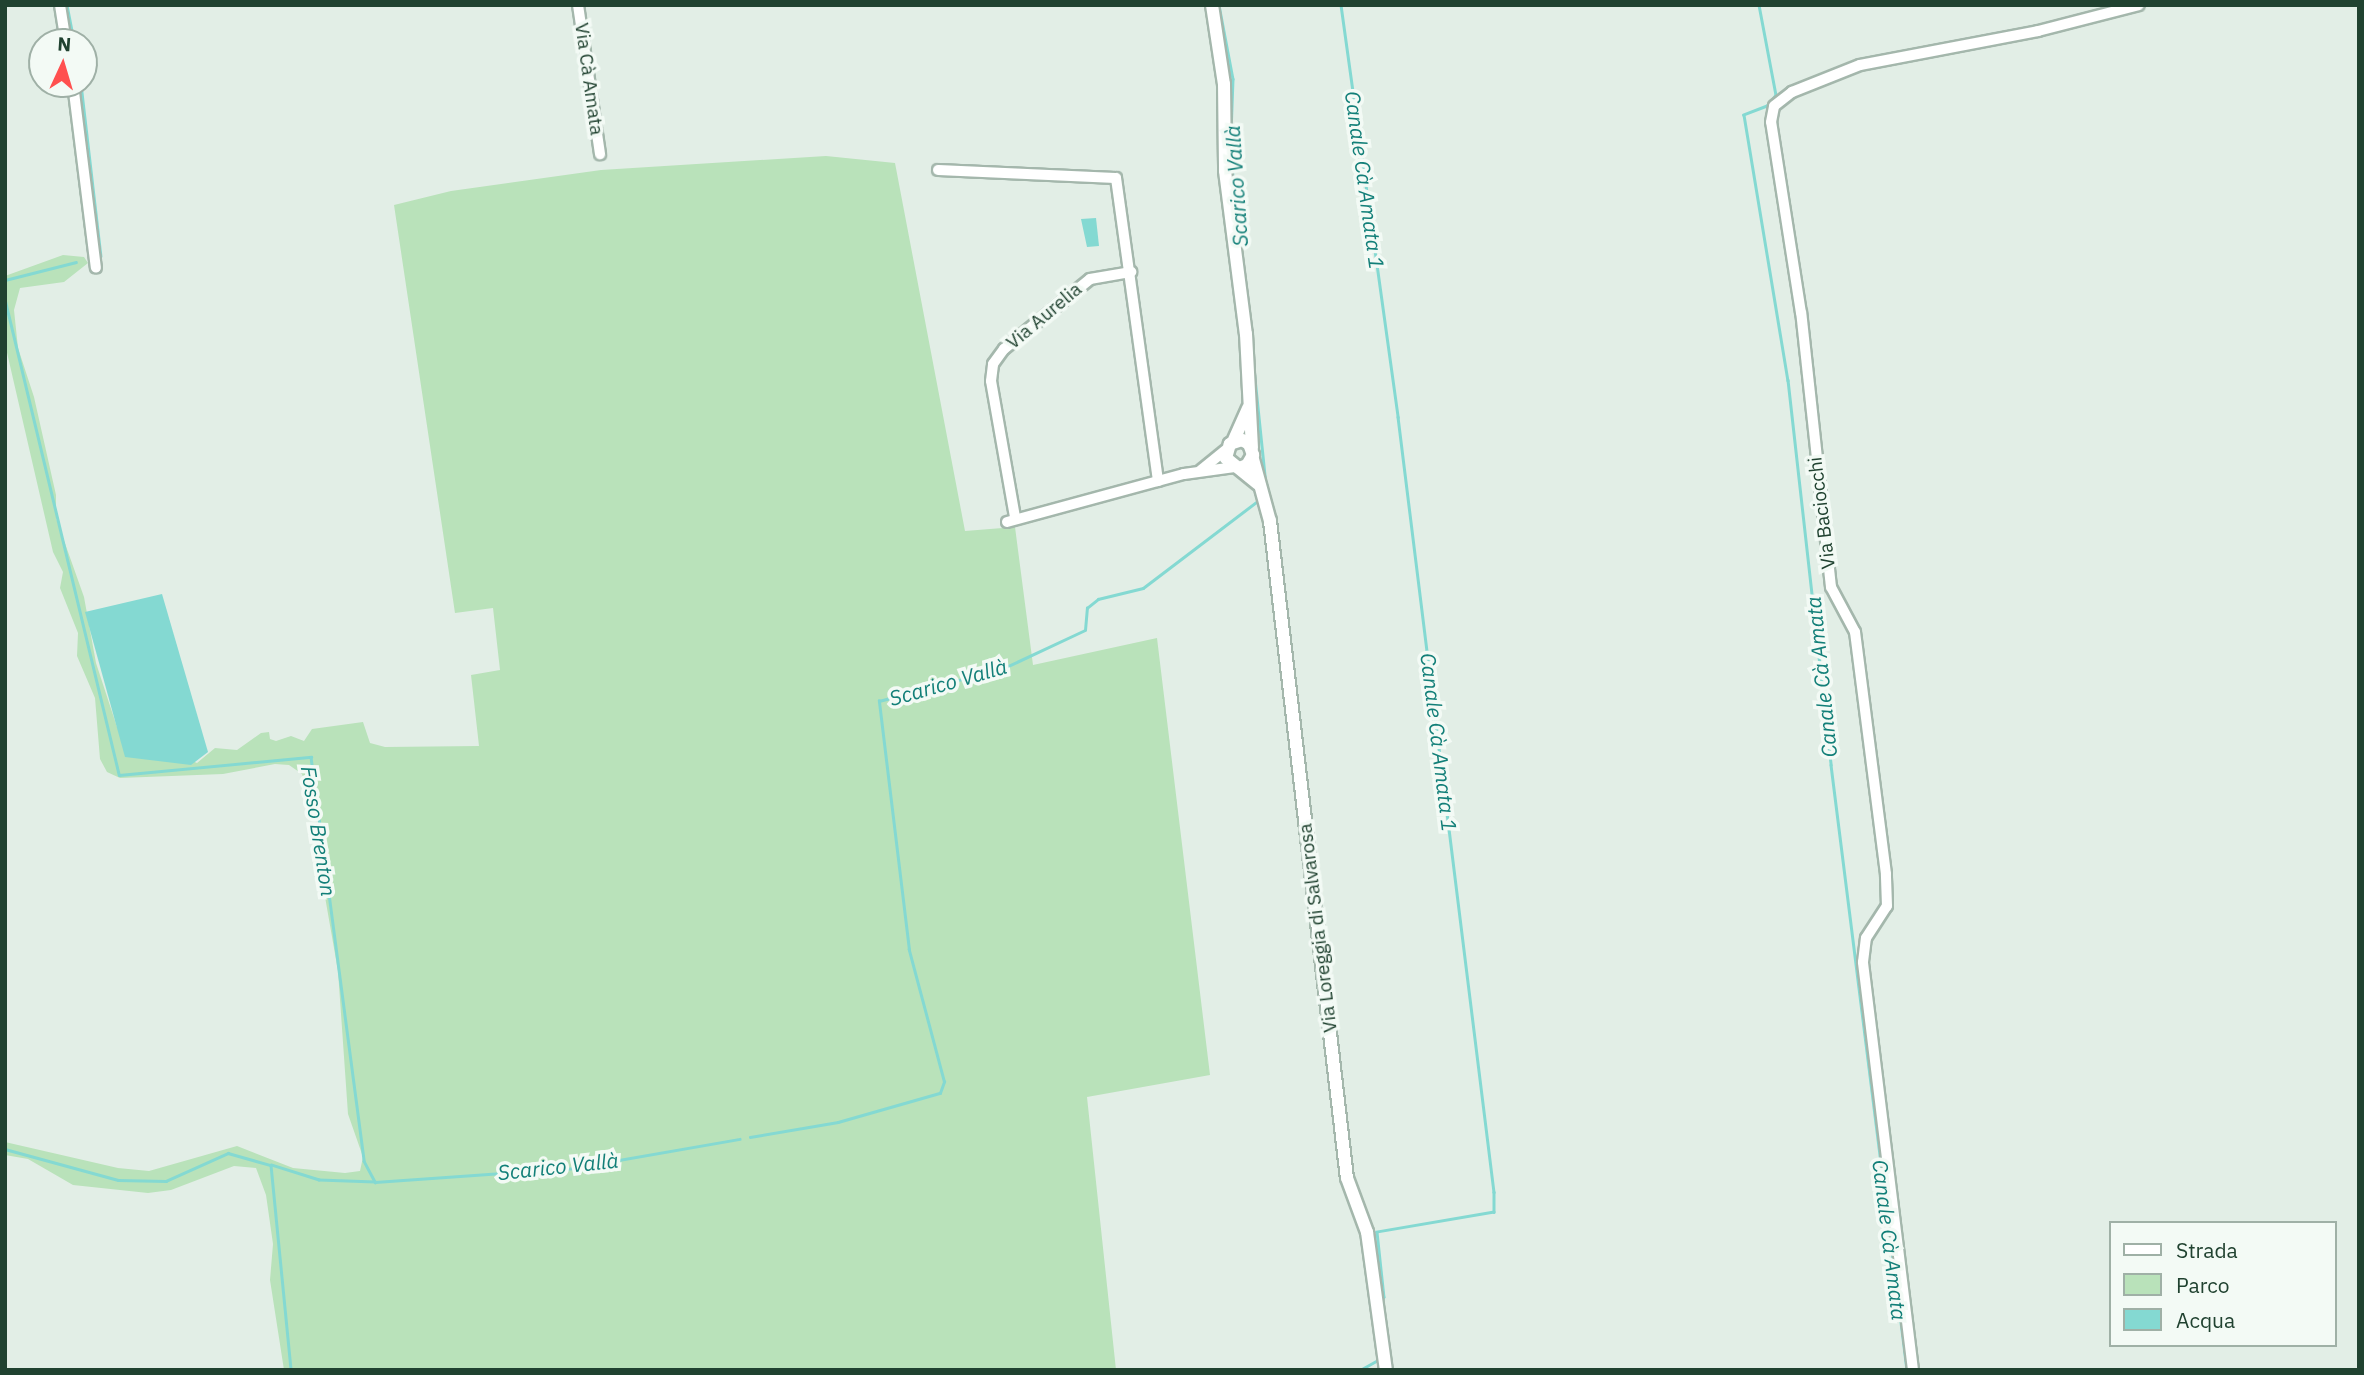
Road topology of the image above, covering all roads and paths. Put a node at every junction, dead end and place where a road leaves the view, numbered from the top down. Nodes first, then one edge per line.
1 (60, 5) edge
2 (578, 5) edge
3 (1212, 5) edge
4 (2139, 5) edge
5 (64, 28) edge
6 (75, 98) edge
7 (600, 154) dead end
8 (938, 170) dead end
9 (96, 268) dead end
10 (1131, 272) junction
11 (1248, 407) junction
12 (1230, 446) junction
13 (1252, 453) junction
14 (1237, 467) junction
15 (1200, 470) junction
16 (1157, 481) junction
17 (1261, 491) junction
18 (1386, 1370) edge
19 (1913, 1370) edge

1 - 5 street
2 - 7 street, Via Cà Amata
3 - 11 street, Via Loreggia di Salvarosa
4 - 19 street, Via Baciocchi
6 - 9 street
8 - 10 street
10 - 16 street
10 - 16 street, Via Aurelia
11 - 12 street, Via Loreggia di Salvarosa
11 - 13 street, Via Loreggia di Salvarosa
12 - 13 street
12 - 14 street
12 - 15 street
13 - 14 street
13 - 17 street, Via Loreggia di Salvarosa
14 - 15 street
14 - 17 street
15 - 16 street
17 - 18 street, Via Loreggia di Salvarosa

